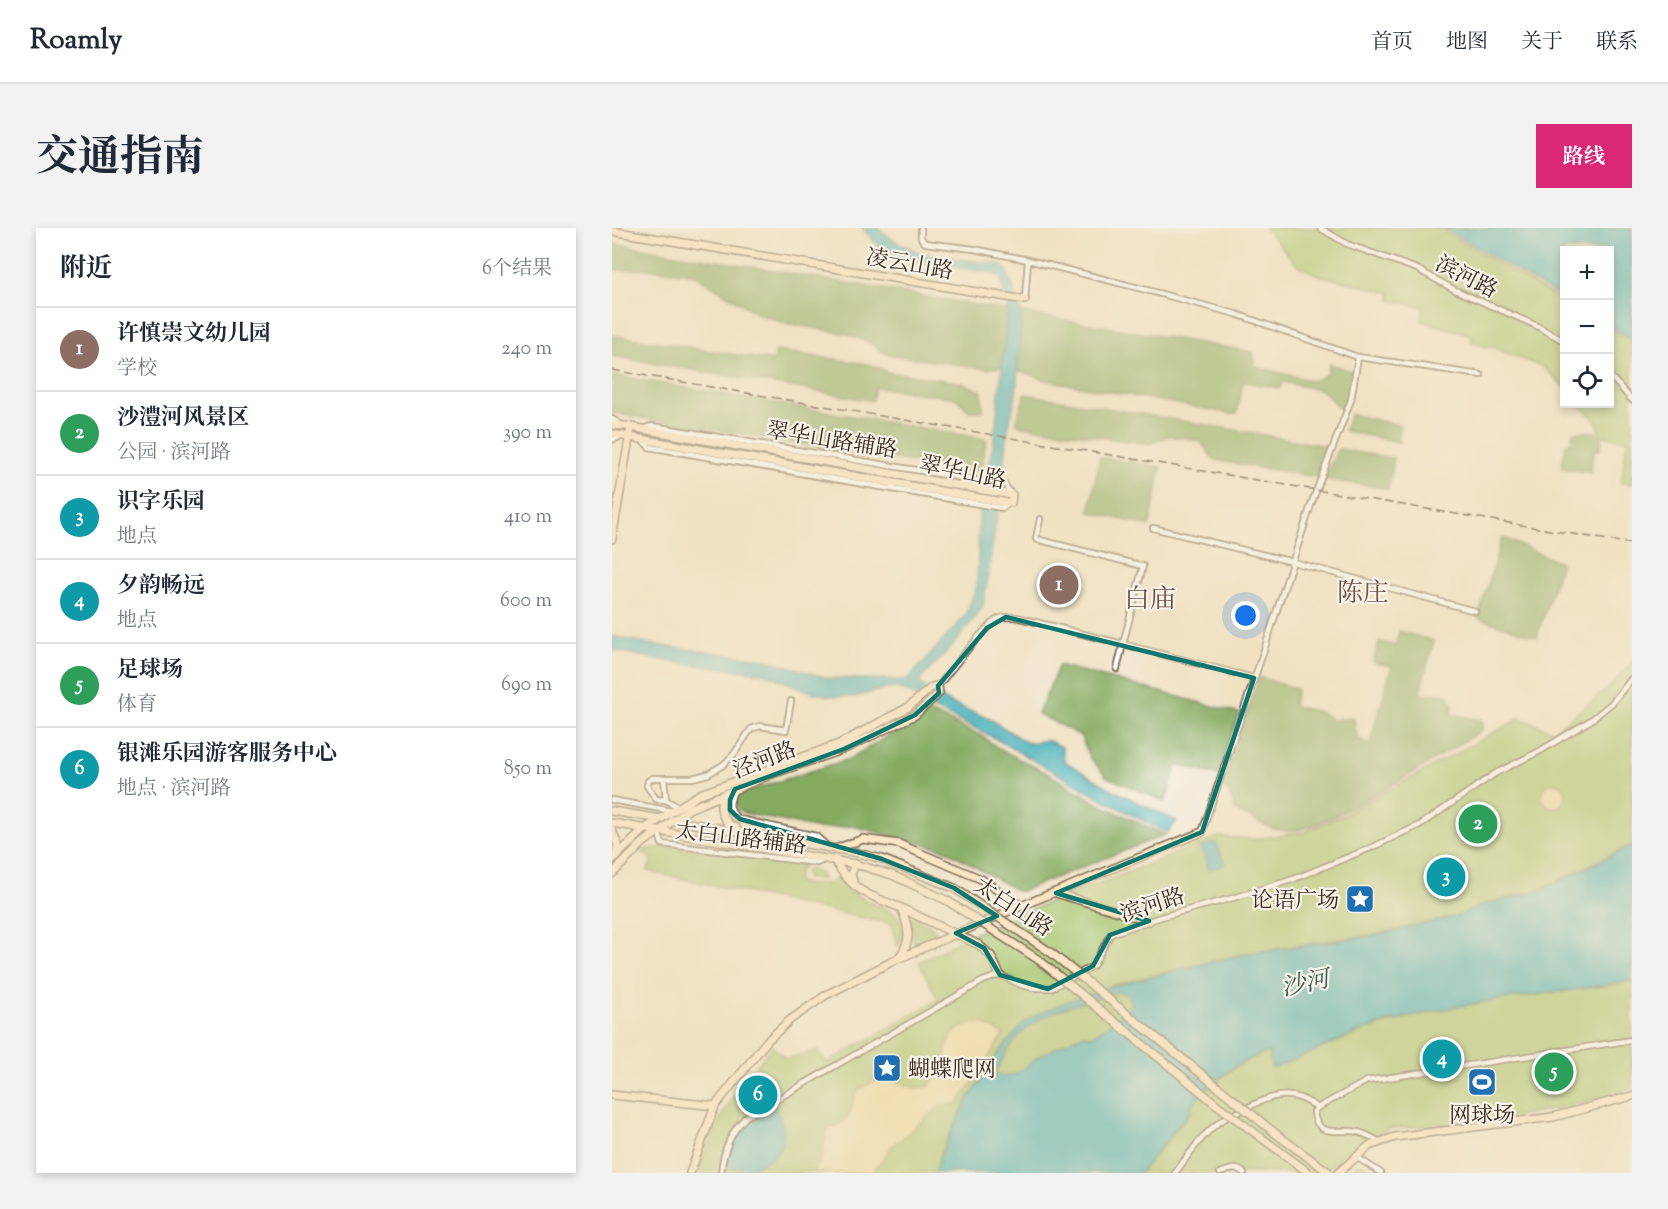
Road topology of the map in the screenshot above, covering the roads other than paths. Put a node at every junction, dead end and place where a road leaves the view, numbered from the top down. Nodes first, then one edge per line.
1 (921, 228) edge
2 (1320, 228) edge
3 (612, 231) edge
4 (1028, 260) junction
5 (1024, 300) joint
6 (1560, 339) edge
7 (1358, 357) junction
8 (1481, 375) dead end
9 (1614, 380) edge
10 (1632, 400) edge
11 (612, 419) edge
12 (612, 425) edge
13 (628, 427) junction
14 (642, 429) junction
15 (612, 434) edge
16 (627, 436) junction
17 (612, 440) edge
18 (972, 496) junction
19 (1006, 500) junction
20 (1040, 519) dead end
21 (1153, 528) dead end
22 (612, 539) edge
23 (1293, 562) junction
24 (1475, 611) dead end
25 (1123, 644) junction
26 (1117, 669) dead end
27 (1254, 678) junction
28 (1632, 678) edge
29 (936, 688) junction
30 (791, 701) dead end
31 (664, 778) junction
32 (735, 789) junction
33 (724, 794) junction
34 (612, 800) edge
35 (666, 800) junction
36 (675, 809) junction
37 (612, 811) edge
38 (659, 819) junction
39 (673, 820) junction
40 (612, 823) edge
41 (645, 828) junction
42 (612, 830) edge
43 (658, 830) junction
44 (1202, 832) joint
45 (747, 833) junction
46 (614, 838) edge
47 (832, 848) junction
48 (613, 858) edge
49 (832, 859) junction
50 (855, 864) junction
51 (612, 874) edge
52 (854, 885) junction
53 (1056, 893) junction
54 (1021, 906) junction
55 (901, 908) junction
56 (1149, 921) junction
57 (956, 933) junction
58 (897, 959) junction
59 (1000, 975) junction
60 (1632, 1040) edge
61 (612, 1095) edge
62 (1632, 1096) edge
63 (715, 1106) junction
64 (1317, 1108) junction
65 (1380, 1142) junction
66 (1355, 1156) junction
67 (690, 1173) edge
68 (721, 1173) edge
69 (1175, 1173) edge
70 (1220, 1173) edge
71 (1244, 1173) edge
72 (1309, 1173) edge
73 (1330, 1173) edge
74 (1338, 1173) edge
75 (1381, 1173) edge

1 - 4 street
2 - 6 street, 滨河路
3 - 5 street, 凌云山路
4 - 5 street
4 - 7 street
7 - 8 street
7 - 23 street
9 - 10 street
11 - 13 street
12 - 13 street, 翠华山路
13 - 14 street, 翠华山路
13 - 16 street
14 - 18 street, 翠华山路
14 - 19 street, 翠华山路辅路
15 - 16 street, 翠华山路
16 - 17 street
16 - 18 street, 翠华山路
16 - 22 street
18 - 19 street, 翠华山路
18 - 19 street
20 - 25 street
21 - 23 street
23 - 24 street
23 - 27 street
25 - 26 street
25 - 27 street
25 - 29 street
27 - 44 street
28 - 56 street, 滨河路
29 - 32 street, 泾河路
29 - 36 street, 泾河路
30 - 31 street
31 - 35 street
31 - 35 street
32 - 33 street, 泾河路
32 - 47 street, 太白山路辅路
33 - 39 street, 泾河路
33 - 45 street
34 - 36 street, 太白山路辅路
35 - 36 street
36 - 38 street, 泾河路
37 - 38 street, 太白山路
38 - 39 street, 太白山路
38 - 41 street, 泾河路
39 - 43 street, 泾河路
39 - 45 street, 太白山路
40 - 41 street, 太白山路
41 - 43 street, 太白山路
41 - 48 street, 泾河路
42 - 46 street
43 - 49 street, 太白山路
43 - 49 street, 太白山路辅路
43 - 51 street, 泾河路
44 - 53 street
45 - 47 street, 太白山路
46 - 48 street
47 - 54 street
47 - 73 street, 太白山路, bridge
49 - 50 street, 太白山路
49 - 52 street
50 - 52 street
50 - 72 street, 太白山路, bridge
52 - 55 street
53 - 54 street
53 - 56 street
54 - 57 street
55 - 57 street
55 - 58 street
56 - 59 street, 滨河路
57 - 58 street
57 - 59 street
58 - 63 street
59 - 68 street
60 - 64 street
61 - 63 street
62 - 65 street
63 - 67 street
64 - 65 street
64 - 69 street
65 - 66 street
66 - 74 street
66 - 75 street
70 - 71 street

